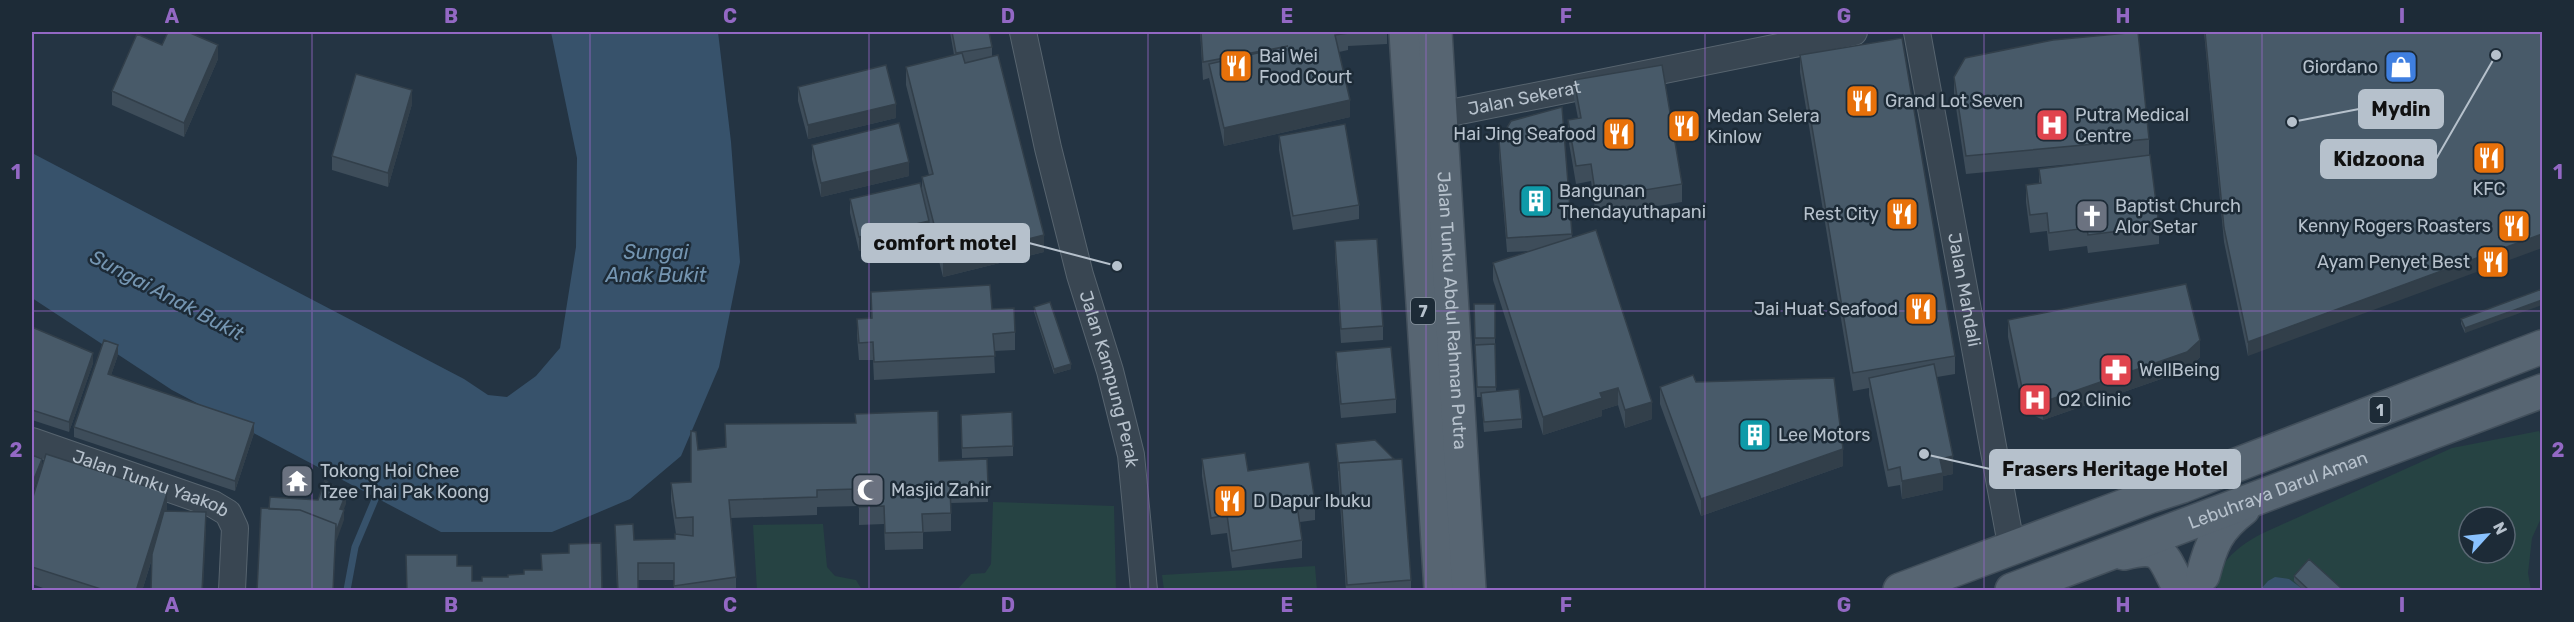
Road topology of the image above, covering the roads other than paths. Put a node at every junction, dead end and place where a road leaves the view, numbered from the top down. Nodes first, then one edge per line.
1 (1023, 32) edge
2 (1406, 32) edge
3 (1435, 32) edge
4 (1854, 32) edge
5 (1917, 32) edge
6 (1440, 115) junction
7 (2542, 347) edge
8 (2542, 392) edge
9 (32, 441) edge
10 (2254, 500) junction
11 (2012, 550) junction
12 (2080, 565) junction
13 (232, 591) edge
14 (1144, 591) edge
15 (1440, 591) edge
16 (1469, 591) edge
17 (1900, 591) edge
18 (2012, 591) edge

1 - 14 street, Jalan Kampung Perak
2 - 15 main road, Jalan Tunku Abdul Rahman Putra / 7
3 - 6 main road, Jalan Tunku Abdul Rahman Putra / 7
4 - 6 street, Jalan Sekerat
5 - 11 street, Jalan Mahdali
6 - 16 main road, Jalan Tunku Abdul Rahman Putra / 7
7 - 11 main road, 1
8 - 10 main road, Lebuhraya Darul Aman / 1
9 - 13 street, Jalan Tunku Yaakob
10 - 12 main road, Lebuhraya Darul Aman / 1
10 - 12 main road
11 - 17 main road, 1
12 - 18 main road, Lebuhraya Darul Aman / 1

